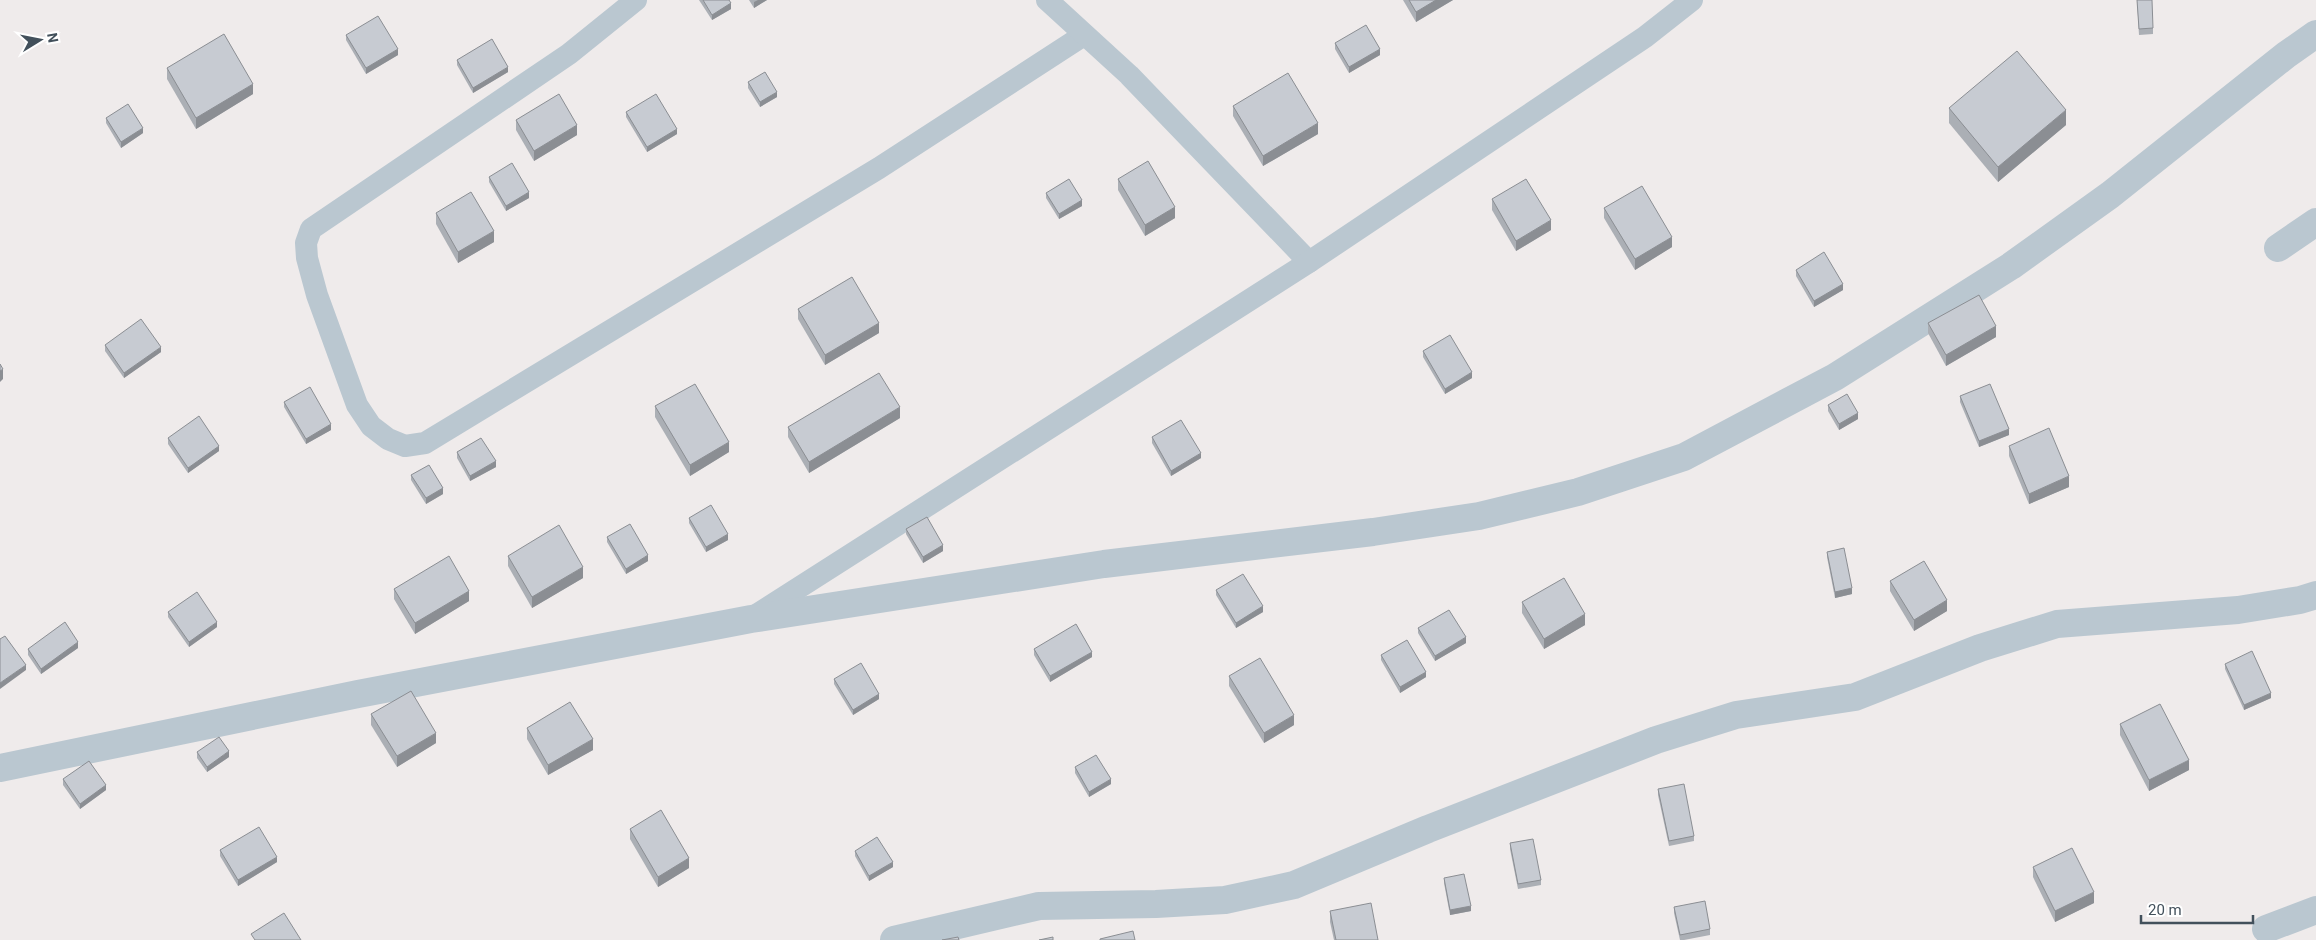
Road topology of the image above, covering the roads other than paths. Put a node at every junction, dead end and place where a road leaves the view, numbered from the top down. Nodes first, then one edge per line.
1 (636, 0) edge
2 (1047, 0) edge
3 (1692, 0) edge
4 (2316, 34) edge
5 (1084, 36) junction
6 (2316, 222) edge
7 (2278, 248) dead end
8 (1309, 262) junction
9 (2316, 595) edge
10 (751, 619) junction
11 (0, 768) edge
12 (2316, 910) edge
13 (2266, 929) dead end
14 (894, 940) edge

1 - 5 lane
2 - 5 lane
3 - 8 lane
4 - 10 street
5 - 8 lane
6 - 7 street
8 - 10 lane
9 - 14 street
10 - 11 street
12 - 13 street

